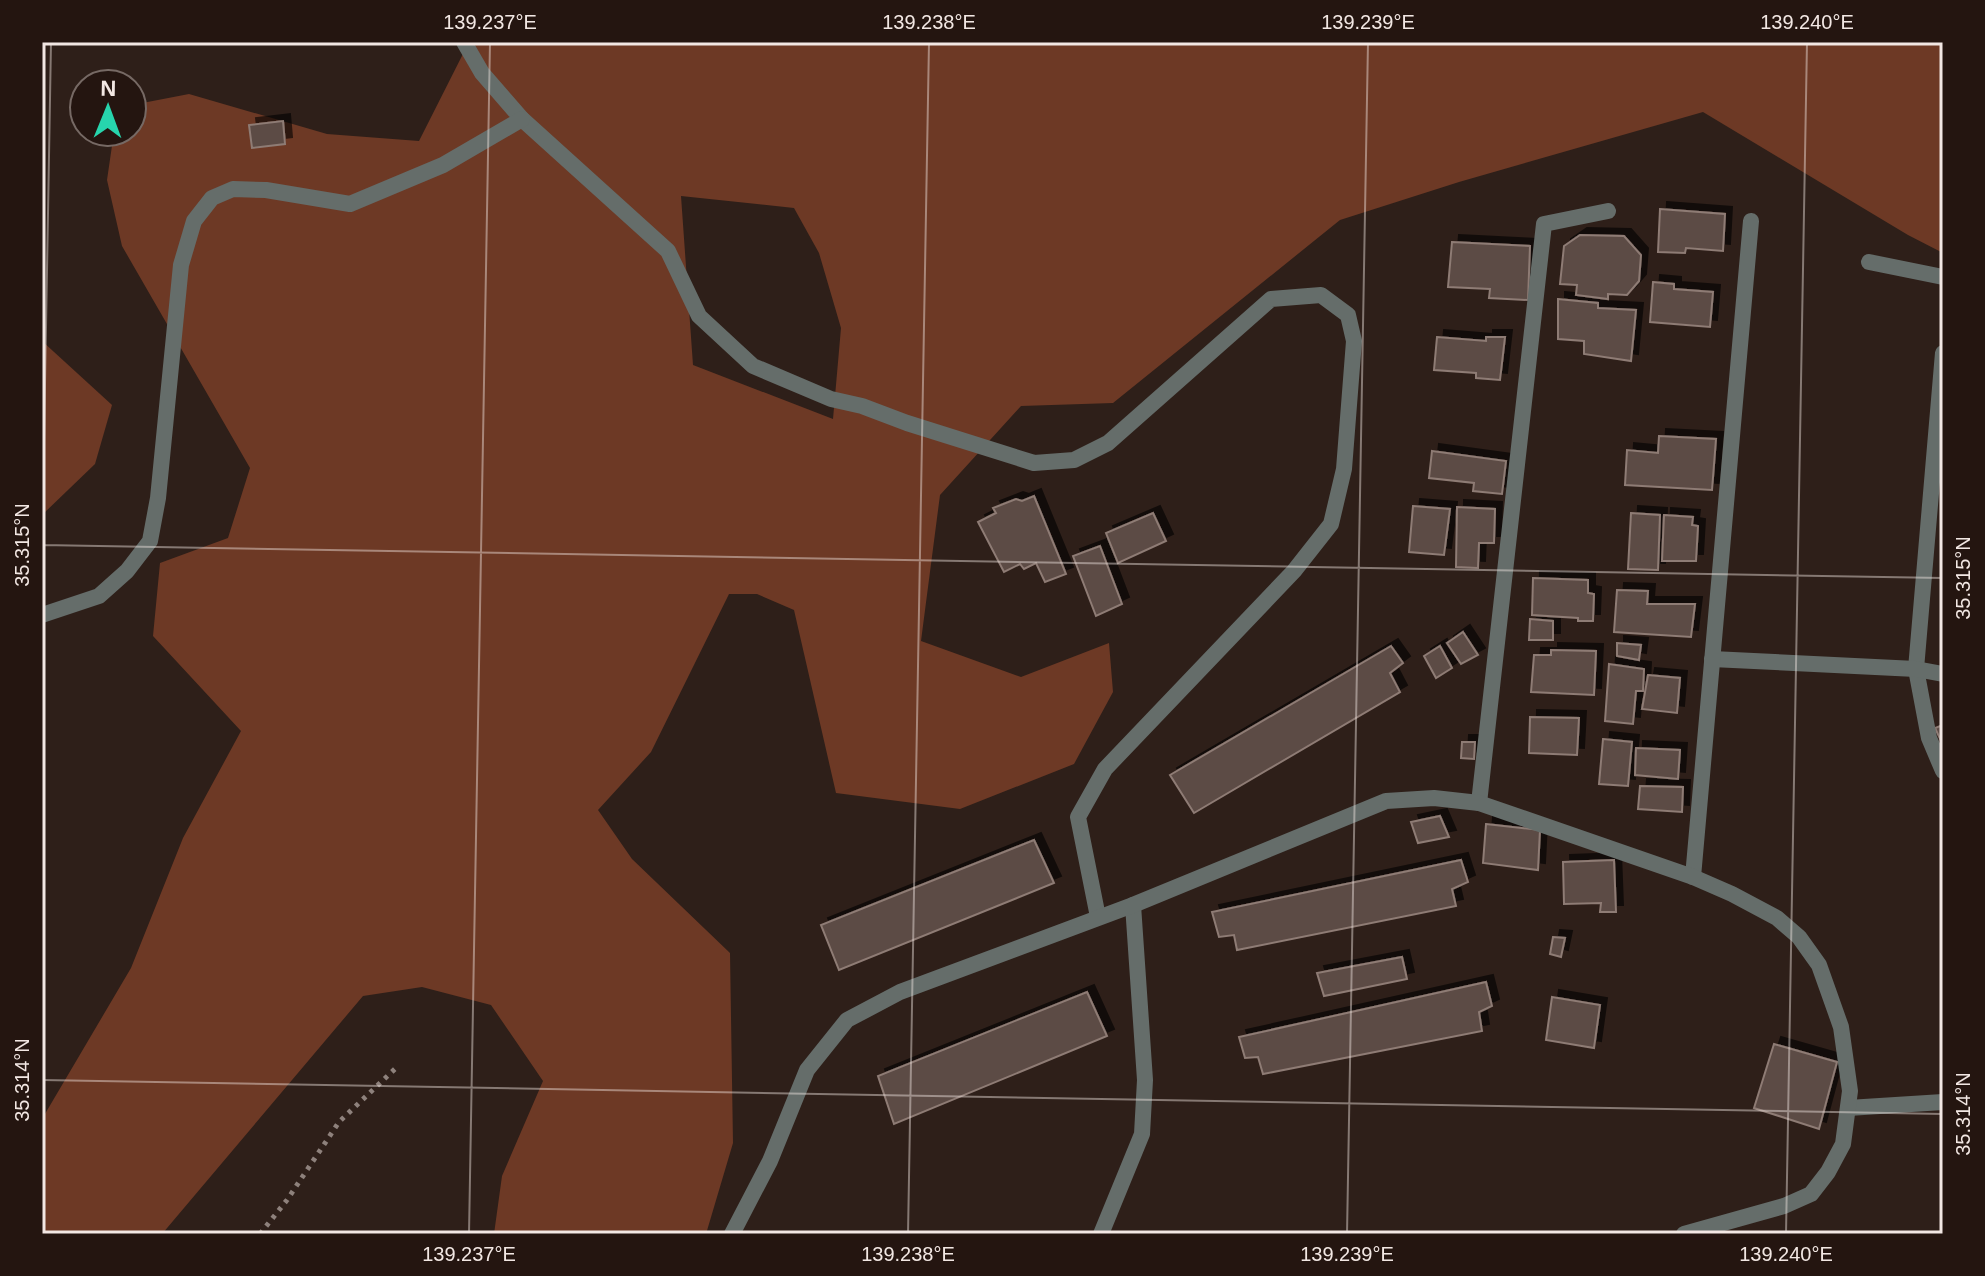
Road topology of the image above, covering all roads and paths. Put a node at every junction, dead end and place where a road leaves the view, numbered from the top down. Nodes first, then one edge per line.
1 (464, 42) edge
2 (522, 119) junction
3 (1608, 211) dead end
4 (1751, 221) dead end
5 (1869, 262) dead end
6 (1943, 277) edge
7 (1943, 353) edge
8 (42, 615) edge
9 (1712, 659) junction
10 (1916, 669) junction
11 (1943, 674) edge
12 (1943, 771) edge
13 (1479, 803) junction
14 (1693, 877) junction
15 (1133, 905) junction
16 (1098, 917) junction
17 (398, 1066) dead end
18 (1943, 1102) edge
19 (1848, 1108) junction
20 (260, 1234) edge
21 (732, 1234) edge
22 (1101, 1234) edge
23 (1684, 1234) edge

1 - 2 street
2 - 8 street
2 - 16 street
3 - 13 street
4 - 9 street
5 - 6 street
7 - 10 street
9 - 10 street
9 - 14 street
10 - 11 street
10 - 12 street
13 - 14 street
13 - 15 street
14 - 19 street
15 - 16 street
15 - 22 street
16 - 21 street
17 - 20 path
18 - 19 street
19 - 23 street

